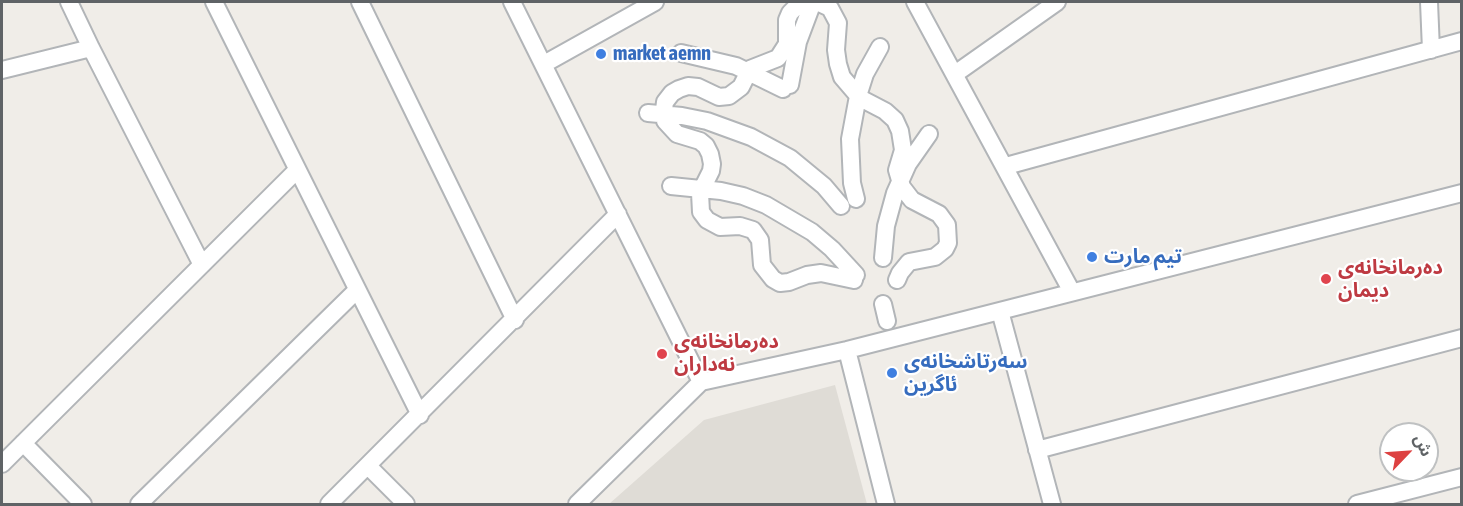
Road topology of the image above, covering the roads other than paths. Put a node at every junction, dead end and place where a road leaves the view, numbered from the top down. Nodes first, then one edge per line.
1 (69, 2) edge
2 (214, 2) edge
3 (360, 2) edge
4 (512, 2) edge
5 (655, 2) edge
6 (808, 2) edge
7 (815, 2) edge
8 (915, 2) edge
9 (1057, 2) edge
10 (1429, 2) edge
11 (1461, 42) edge
12 (880, 47) dead end
13 (91, 48) junction
14 (1431, 50) junction
15 (681, 53) dead end
16 (544, 64) junction
17 (2, 70) edge
18 (748, 72) junction
19 (955, 74) junction
20 (858, 96) junction
21 (656, 113) junction
22 (928, 134) dead end
23 (1006, 166) junction
24 (297, 170) junction
25 (899, 182) junction
26 (671, 186) dead end
27 (702, 188) junction
28 (1461, 193) edge
29 (618, 214) junction
30 (883, 258) dead end
31 (202, 265) junction
32 (897, 280) dead end
33 (357, 290) junction
34 (1072, 292) junction
35 (1000, 311) junction
36 (515, 320) junction
37 (1461, 338) edge
38 (847, 350) junction
39 (701, 382) junction
40 (420, 415) junction
41 (23, 443) junction
42 (1037, 450) junction
43 (2, 464) edge
44 (368, 466) junction
45 (1461, 477) edge
46 (1412, 497) edge
47 (83, 504) edge
48 (140, 504) edge
49 (329, 504) edge
50 (406, 504) edge
51 (577, 504) edge
52 (886, 504) edge
53 (1052, 504) edge
54 (1357, 504) edge

1 - 13 street
2 - 24 street
3 - 36 street
4 - 16 street
5 - 16 street
6 - 18 street
7 - 18 street
7 - 20 street
8 - 19 street
9 - 19 street
10 - 14 street
11 - 14 street
12 - 20 street
13 - 17 street
13 - 31 street
14 - 23 street
15 - 18 street
16 - 29 street
18 - 21 street
19 - 23 street
20 - 21 street
20 - 25 street
21 - 27 street
22 - 25 street
23 - 34 street
24 - 31 street
24 - 33 street
25 - 30 street
25 - 32 street
26 - 27 street
27 - 27 street
28 - 34 street
29 - 36 street
29 - 39 street
31 - 41 street
33 - 40 street
33 - 48 street
34 - 35 street
35 - 38 street
35 - 42 street
36 - 40 street
37 - 42 street
38 - 39 street
38 - 52 street
39 - 51 street
40 - 44 street
41 - 43 street
41 - 47 street
42 - 53 street
44 - 49 street
44 - 50 street
45 - 46 street
46 - 54 street

